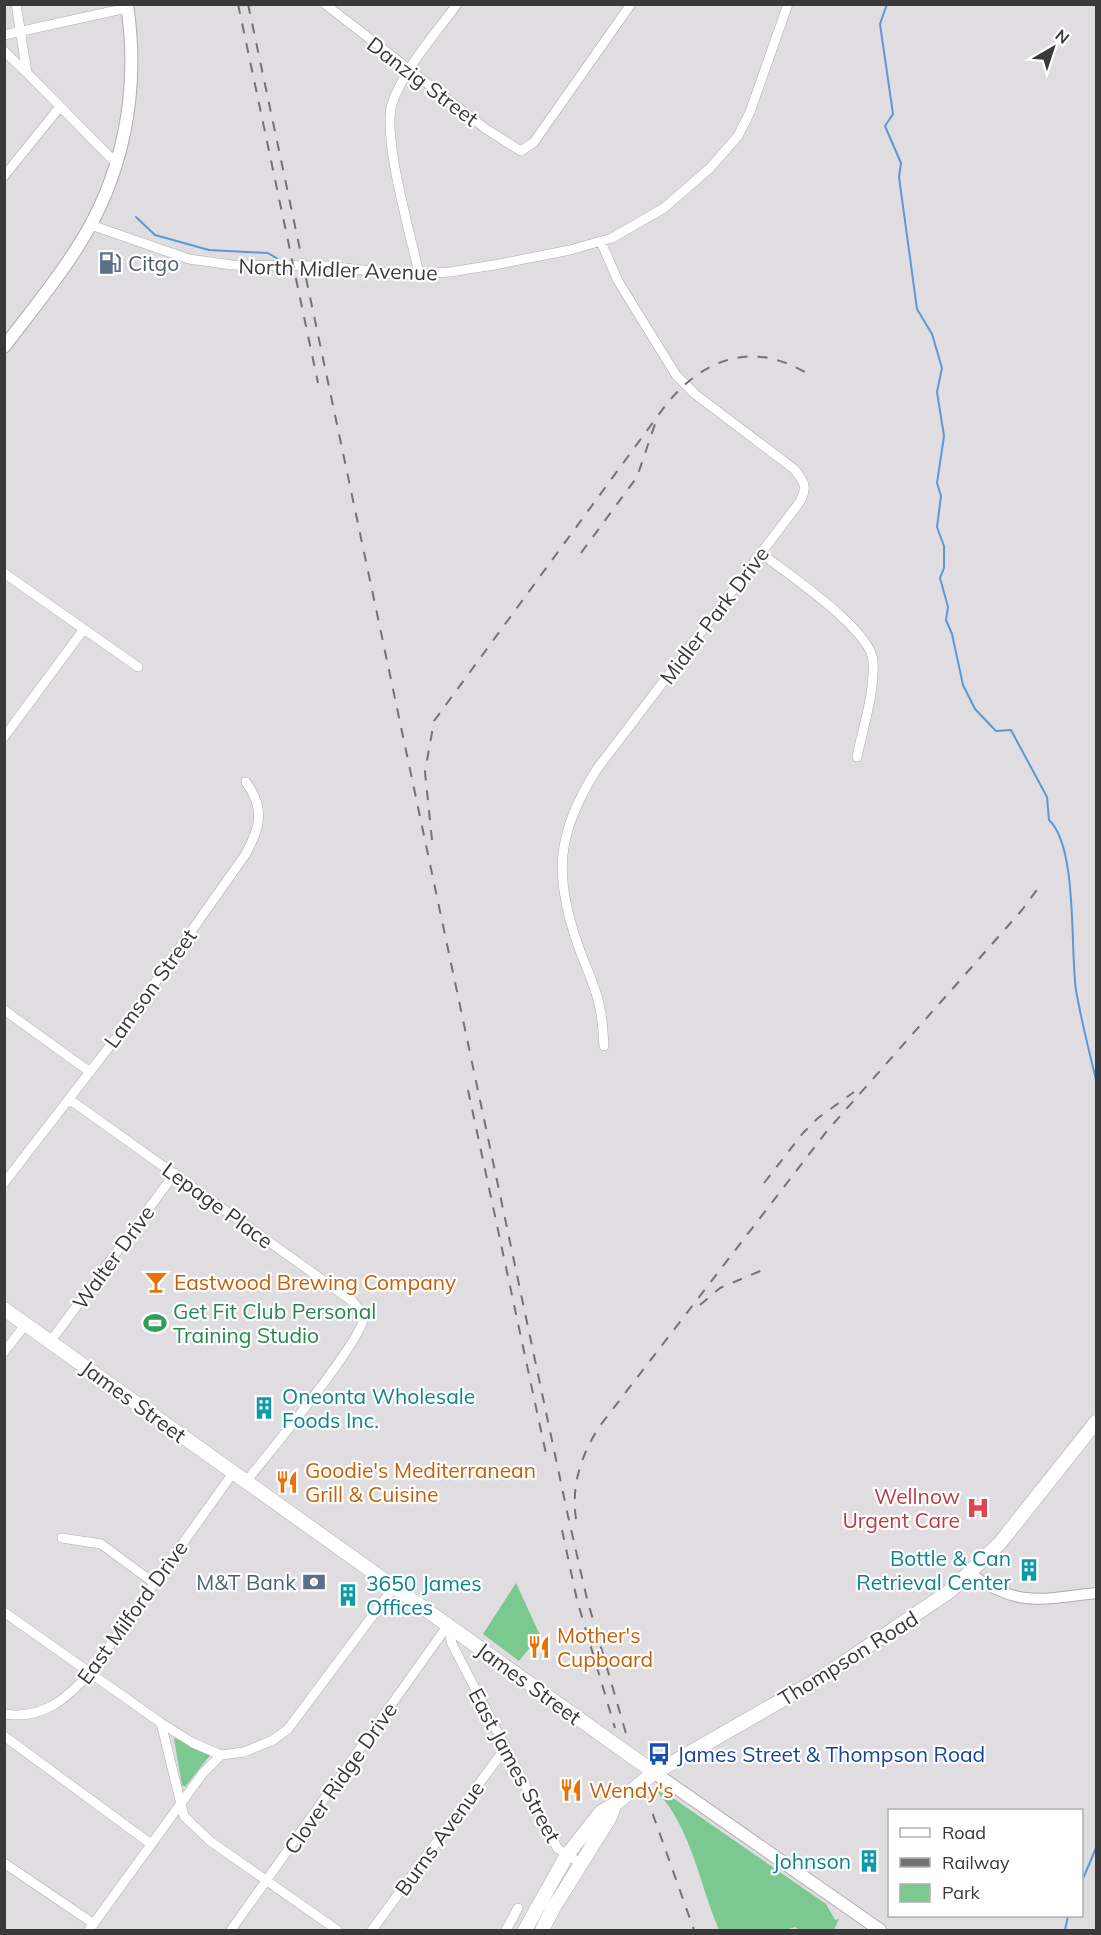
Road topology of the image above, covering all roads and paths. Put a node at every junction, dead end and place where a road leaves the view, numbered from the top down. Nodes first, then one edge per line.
1 (16, 4) edge
2 (325, 4) edge
3 (457, 4) edge
4 (788, 4) edge
5 (127, 6) edge
6 (627, 6) edge
7 (22, 32) junction
8 (4, 35) edge
9 (4, 51) edge
10 (410, 70) junction
11 (27, 73) junction
12 (59, 108) junction
13 (117, 164) junction
14 (4, 176) edge
15 (91, 225) junction
16 (601, 242) junction
17 (418, 274) junction
18 (4, 347) edge
19 (761, 553) junction
20 (4, 573) edge
21 (84, 629) junction
22 (138, 667) dead end
23 (4, 736) edge
24 (857, 757) dead end
25 (246, 782) dead end
26 (4, 1010) edge
27 (604, 1046) dead end
28 (90, 1072) junction
29 (69, 1099) junction
30 (175, 1173) junction
31 (4, 1183) edge
32 (4, 1309) edge
33 (26, 1324) junction
34 (50, 1342) junction
35 (4, 1352) edge
36 (1096, 1422) edge
37 (233, 1473) junction
38 (246, 1482) junction
39 (62, 1538) dead end
40 (971, 1574) junction
41 (153, 1583) junction
42 (394, 1587) junction
43 (1096, 1593) edge
44 (4, 1612) edge
45 (448, 1625) junction
46 (90, 1673) junction
47 (5, 1716) edge
48 (161, 1723) junction
49 (4, 1736) edge
50 (506, 1747) junction
51 (221, 1755) junction
52 (655, 1773) junction
53 (615, 1804) junction
54 (180, 1805) junction
55 (151, 1844) junction
56 (567, 1855) junction
57 (4, 1863) edge
58 (580, 1863) junction
59 (267, 1882) junction
60 (518, 1908) dead end
61 (92, 1927) edge
62 (231, 1930) edge
63 (337, 1930) edge
64 (372, 1930) edge
65 (506, 1930) edge
66 (525, 1930) edge
67 (542, 1930) edge
68 (880, 1930) edge

1 - 7 street
2 - 10 street, Danzig Street
3 - 10 street
4 - 16 street, North Midler Avenue
5 - 7 street
5 - 13 main road
6 - 10 street, Danzig Street
7 - 8 street
7 - 11 street
9 - 11 street
10 - 17 street
11 - 12 street
12 - 13 street
12 - 14 street
13 - 15 main road
15 - 17 street, North Midler Avenue
15 - 18 main road
16 - 17 street, North Midler Avenue
16 - 19 street, Midler Park Drive
19 - 24 street
19 - 27 street, Midler Park Drive
20 - 21 street
21 - 22 street
21 - 23 street
25 - 28 street, Lamson Street
26 - 28 street
28 - 29 street, Lamson Street
29 - 30 street, Lepage Place
29 - 31 street, Lamson Street
30 - 34 street, Walter Drive
30 - 38 street, Lepage Place
32 - 33 main road, James Street
33 - 34 main road, James Street
33 - 35 street
34 - 37 main road, James Street
36 - 40 main road, Thompson Road
37 - 38 main road, James Street
37 - 41 street, East Milford Drive
38 - 42 main road, James Street
39 - 41 street
40 - 43 street
40 - 52 main road, Thompson Road
41 - 46 street, East Milford Drive
42 - 45 main road, James Street
42 - 51 street
44 - 46 street
45 - 50 street, East James Street
45 - 52 main road, James Street
45 - 59 street, Clover Ridge Drive
46 - 47 street, East Milford Drive
46 - 48 street
48 - 51 street
48 - 54 street
49 - 55 street
50 - 56 street, East James Street
50 - 64 street, Burns Avenue
51 - 54 street
52 - 53 main road, Thompson Road
52 - 68 main road, James Street
53 - 56 main road, Thompson Road
53 - 58 main road, Thompson Road
54 - 55 street
54 - 59 street
55 - 61 street
56 - 58 street, East James Street
56 - 66 main road, Thompson Road
57 - 61 street
58 - 67 main road, Thompson Road
59 - 62 street, Clover Ridge Drive
59 - 63 street
60 - 65 street

